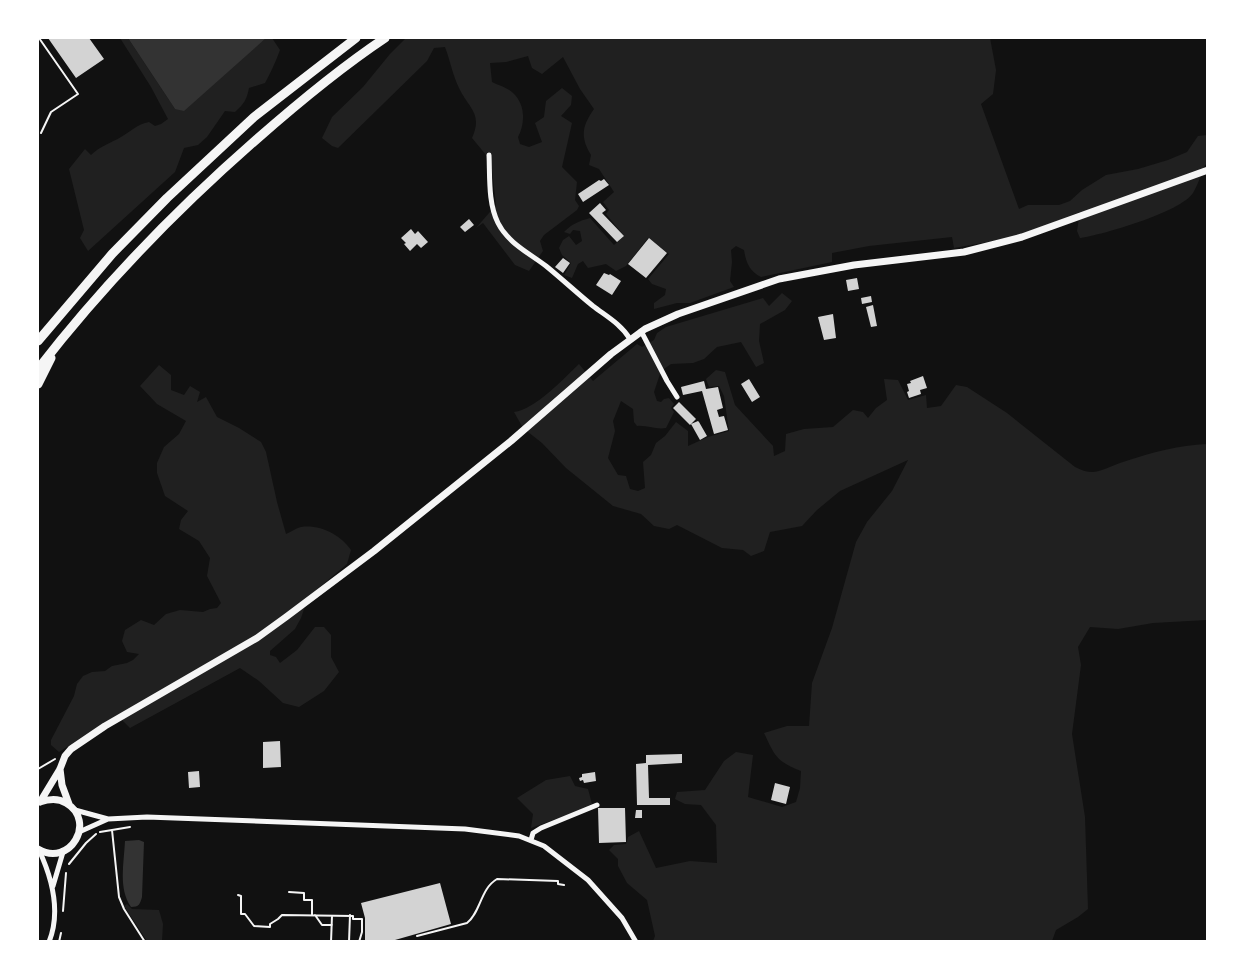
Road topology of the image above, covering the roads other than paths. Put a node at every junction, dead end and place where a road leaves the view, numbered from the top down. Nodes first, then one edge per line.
1 (356, 38) edge
2 (384, 38) edge
3 (489, 155) dead end
4 (1208, 170) edge
5 (112, 254) junction
6 (641, 331) junction
7 (38, 332) edge
8 (61, 339) junction
9 (630, 339) junction
10 (38, 341) edge
11 (38, 369) edge
12 (38, 384) edge
13 (677, 397) dead end
14 (60, 769) junction
15 (39, 803) edge
16 (69, 804) junction
17 (597, 805) dead end
18 (75, 810) junction
19 (108, 819) junction
20 (79, 832) junction
21 (531, 840) junction
22 (38, 850) edge
23 (63, 852) junction
24 (53, 886) junction
25 (49, 942) edge
26 (636, 942) edge

1 - 5 highway
2 - 8 highway
3 - 9 street
4 - 6 street
5 - 7 highway
5 - 10 highway
6 - 9 street
6 - 13 street
8 - 11 highway
8 - 12 highway
9 - 14 street
14 - 15 street
14 - 16 street
15 - 16 street
16 - 18 street
17 - 21 street
18 - 19 street
18 - 20 street
19 - 20 street
19 - 21 street
20 - 23 street
21 - 26 street
22 - 23 street
22 - 24 street
23 - 24 street
24 - 25 street

